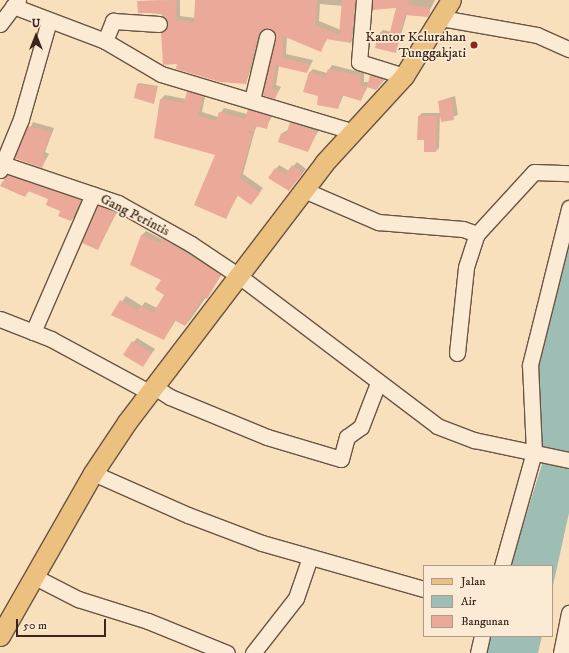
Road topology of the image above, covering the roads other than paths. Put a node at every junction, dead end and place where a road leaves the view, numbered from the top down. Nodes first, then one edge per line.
1 (364, 0) edge
2 (451, 0) edge
3 (16, 3) edge
4 (441, 18) junction
5 (49, 21) junction
6 (0, 24) edge
7 (160, 24) dead end
8 (267, 37) dead end
9 (105, 41) junction
10 (569, 49) edge
11 (404, 76) junction
12 (252, 100) junction
13 (351, 131) junction
14 (1, 166) edge
15 (569, 173) edge
16 (304, 190) junction
17 (93, 194) junction
18 (569, 208) edge
19 (477, 234) junction
20 (239, 276) junction
21 (0, 319) edge
22 (33, 332) junction
23 (457, 353) dead end
24 (378, 384) junction
25 (151, 389) junction
26 (540, 454) junction
27 (569, 460) edge
28 (93, 473) junction
29 (310, 557) junction
30 (502, 565) edge
31 (33, 576) junction
32 (423, 589) edge
33 (569, 613) edge
34 (0, 636) edge
35 (482, 637) edge
36 (227, 653) edge
37 (253, 653) edge
38 (478, 653) edge
39 (561, 653) edge

1 - 11 street
2 - 4 main road
3 - 5 street
3 - 6 street
4 - 10 street
4 - 11 main road
5 - 9 street
5 - 14 street
7 - 9 street
8 - 12 street
9 - 12 street
11 - 13 main road
12 - 13 street
13 - 16 main road
14 - 17 street, Gang Perintis
15 - 19 street
16 - 19 street
16 - 20 main road
17 - 20 street, Gang Perintis
17 - 22 street
18 - 26 street
19 - 23 street
20 - 24 street, Gang Perintis
20 - 25 main road
21 - 22 street
22 - 25 street
24 - 25 street
24 - 26 street, Gang Perintis
25 - 28 main road
26 - 27 street, Gang Perintis
26 - 30 street
28 - 29 street
28 - 31 main road
29 - 32 street
29 - 37 street
31 - 34 main road
31 - 36 street
33 - 39 street
35 - 38 street

